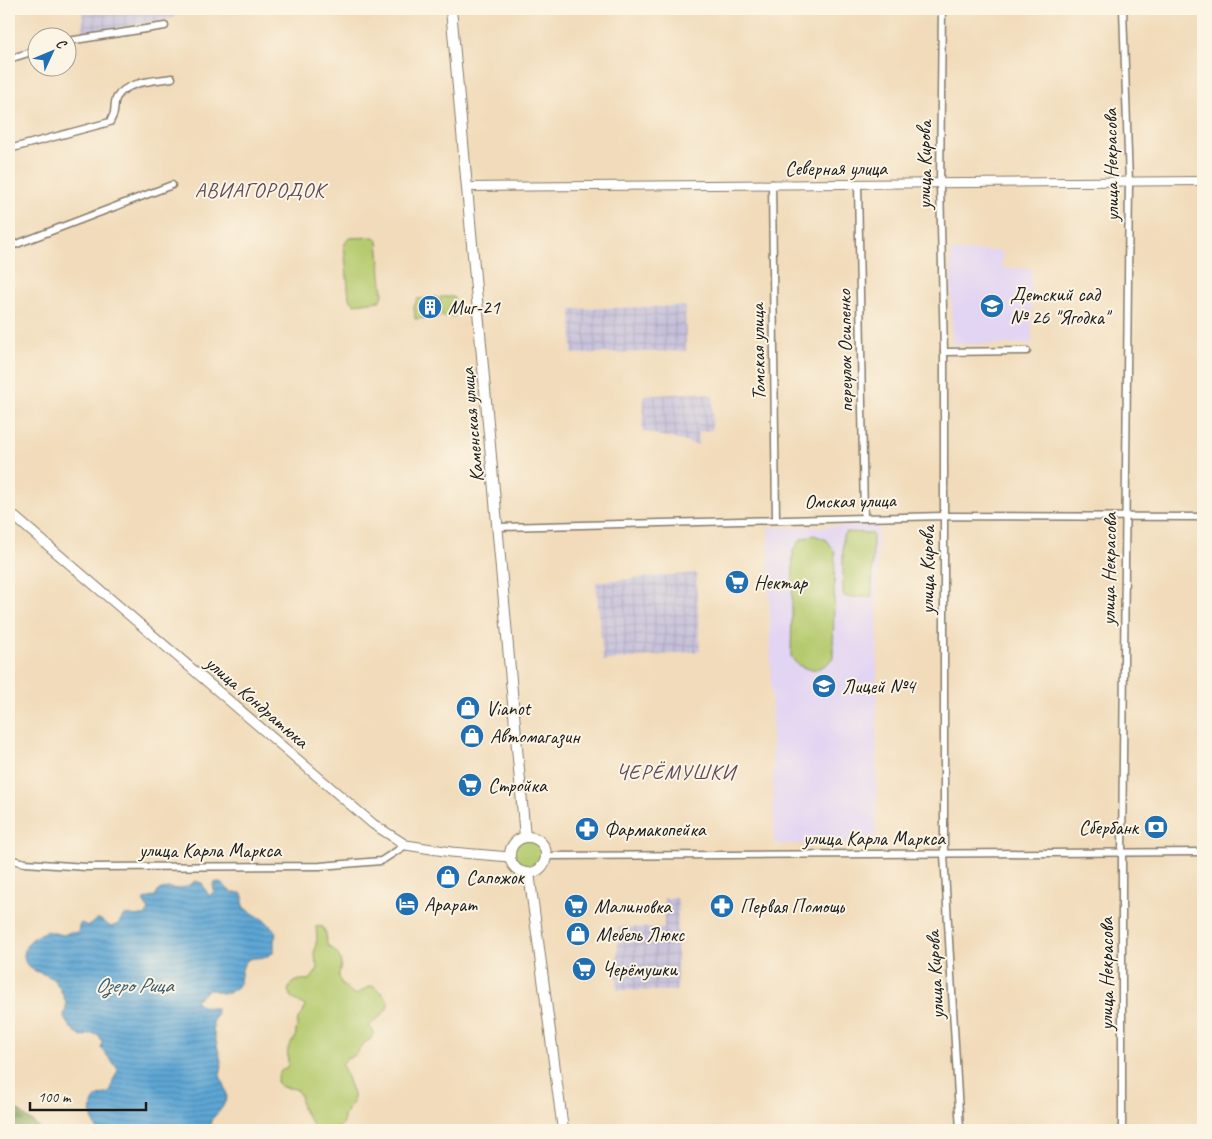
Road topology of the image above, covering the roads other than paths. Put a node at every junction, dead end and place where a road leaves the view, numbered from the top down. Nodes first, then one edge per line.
1 (451, 9) edge
2 (942, 9) edge
3 (1123, 9) edge
4 (165, 26) dead end
5 (78, 39) edge
6 (28, 53) edge
7 (9, 59) edge
8 (172, 78) dead end
9 (9, 148) edge
10 (1203, 181) edge
11 (1129, 182) junction
12 (940, 183) junction
13 (172, 184) dead end
14 (772, 184) junction
15 (858, 184) junction
16 (468, 187) junction
17 (9, 247) edge
18 (1027, 351) dead end
19 (944, 352) junction
20 (9, 512) edge
21 (944, 516) junction
22 (864, 517) junction
23 (1125, 518) junction
24 (1203, 518) edge
25 (776, 519) junction
26 (498, 527) junction
27 (525, 838) junction
28 (406, 845) junction
29 (1203, 852) edge
30 (1122, 853) junction
31 (944, 854) junction
32 (546, 856) junction
33 (510, 857) junction
34 (9, 860) edge
35 (529, 873) junction
36 (563, 1130) edge
37 (960, 1130) edge
38 (1122, 1130) edge

1 - 16 main road, Каменская улица
2 - 12 street, улица Кирова
3 - 11 street, улица Некрасова
4 - 5 street
6 - 7 street
8 - 9 street
10 - 11 street, Северная улица
11 - 12 street, Северная улица
11 - 23 street, улица Некрасова
12 - 15 street, Северная улица
12 - 19 street, улица Кирова
13 - 17 street
14 - 15 street, Северная улица
14 - 16 street, Северная улица
14 - 25 street, Томская улица
15 - 22 street, переулок Осипенко
16 - 26 main road, Каменская улица
18 - 19 street
19 - 21 street, улица Кирова
20 - 28 main road, улица Кондратюка
21 - 22 street, Омская улица
21 - 23 street, Омская улица
21 - 31 street, улица Кирова
22 - 25 street, Омская улица
23 - 24 street, Омская улица
23 - 30 street, улица Некрасова
25 - 26 street, Омская улица
26 - 27 main road, Каменская улица
27 - 32 main road
27 - 33 main road
28 - 33 main road, улица Кондратюка
28 - 34 street, улица Карла Маркса
29 - 30 street, улица Карла Маркса
30 - 31 street, улица Карла Маркса
30 - 38 street, улица Некрасова
31 - 32 street, улица Карла Маркса
31 - 37 street, улица Кирова
32 - 35 main road
33 - 35 main road
35 - 36 main road

